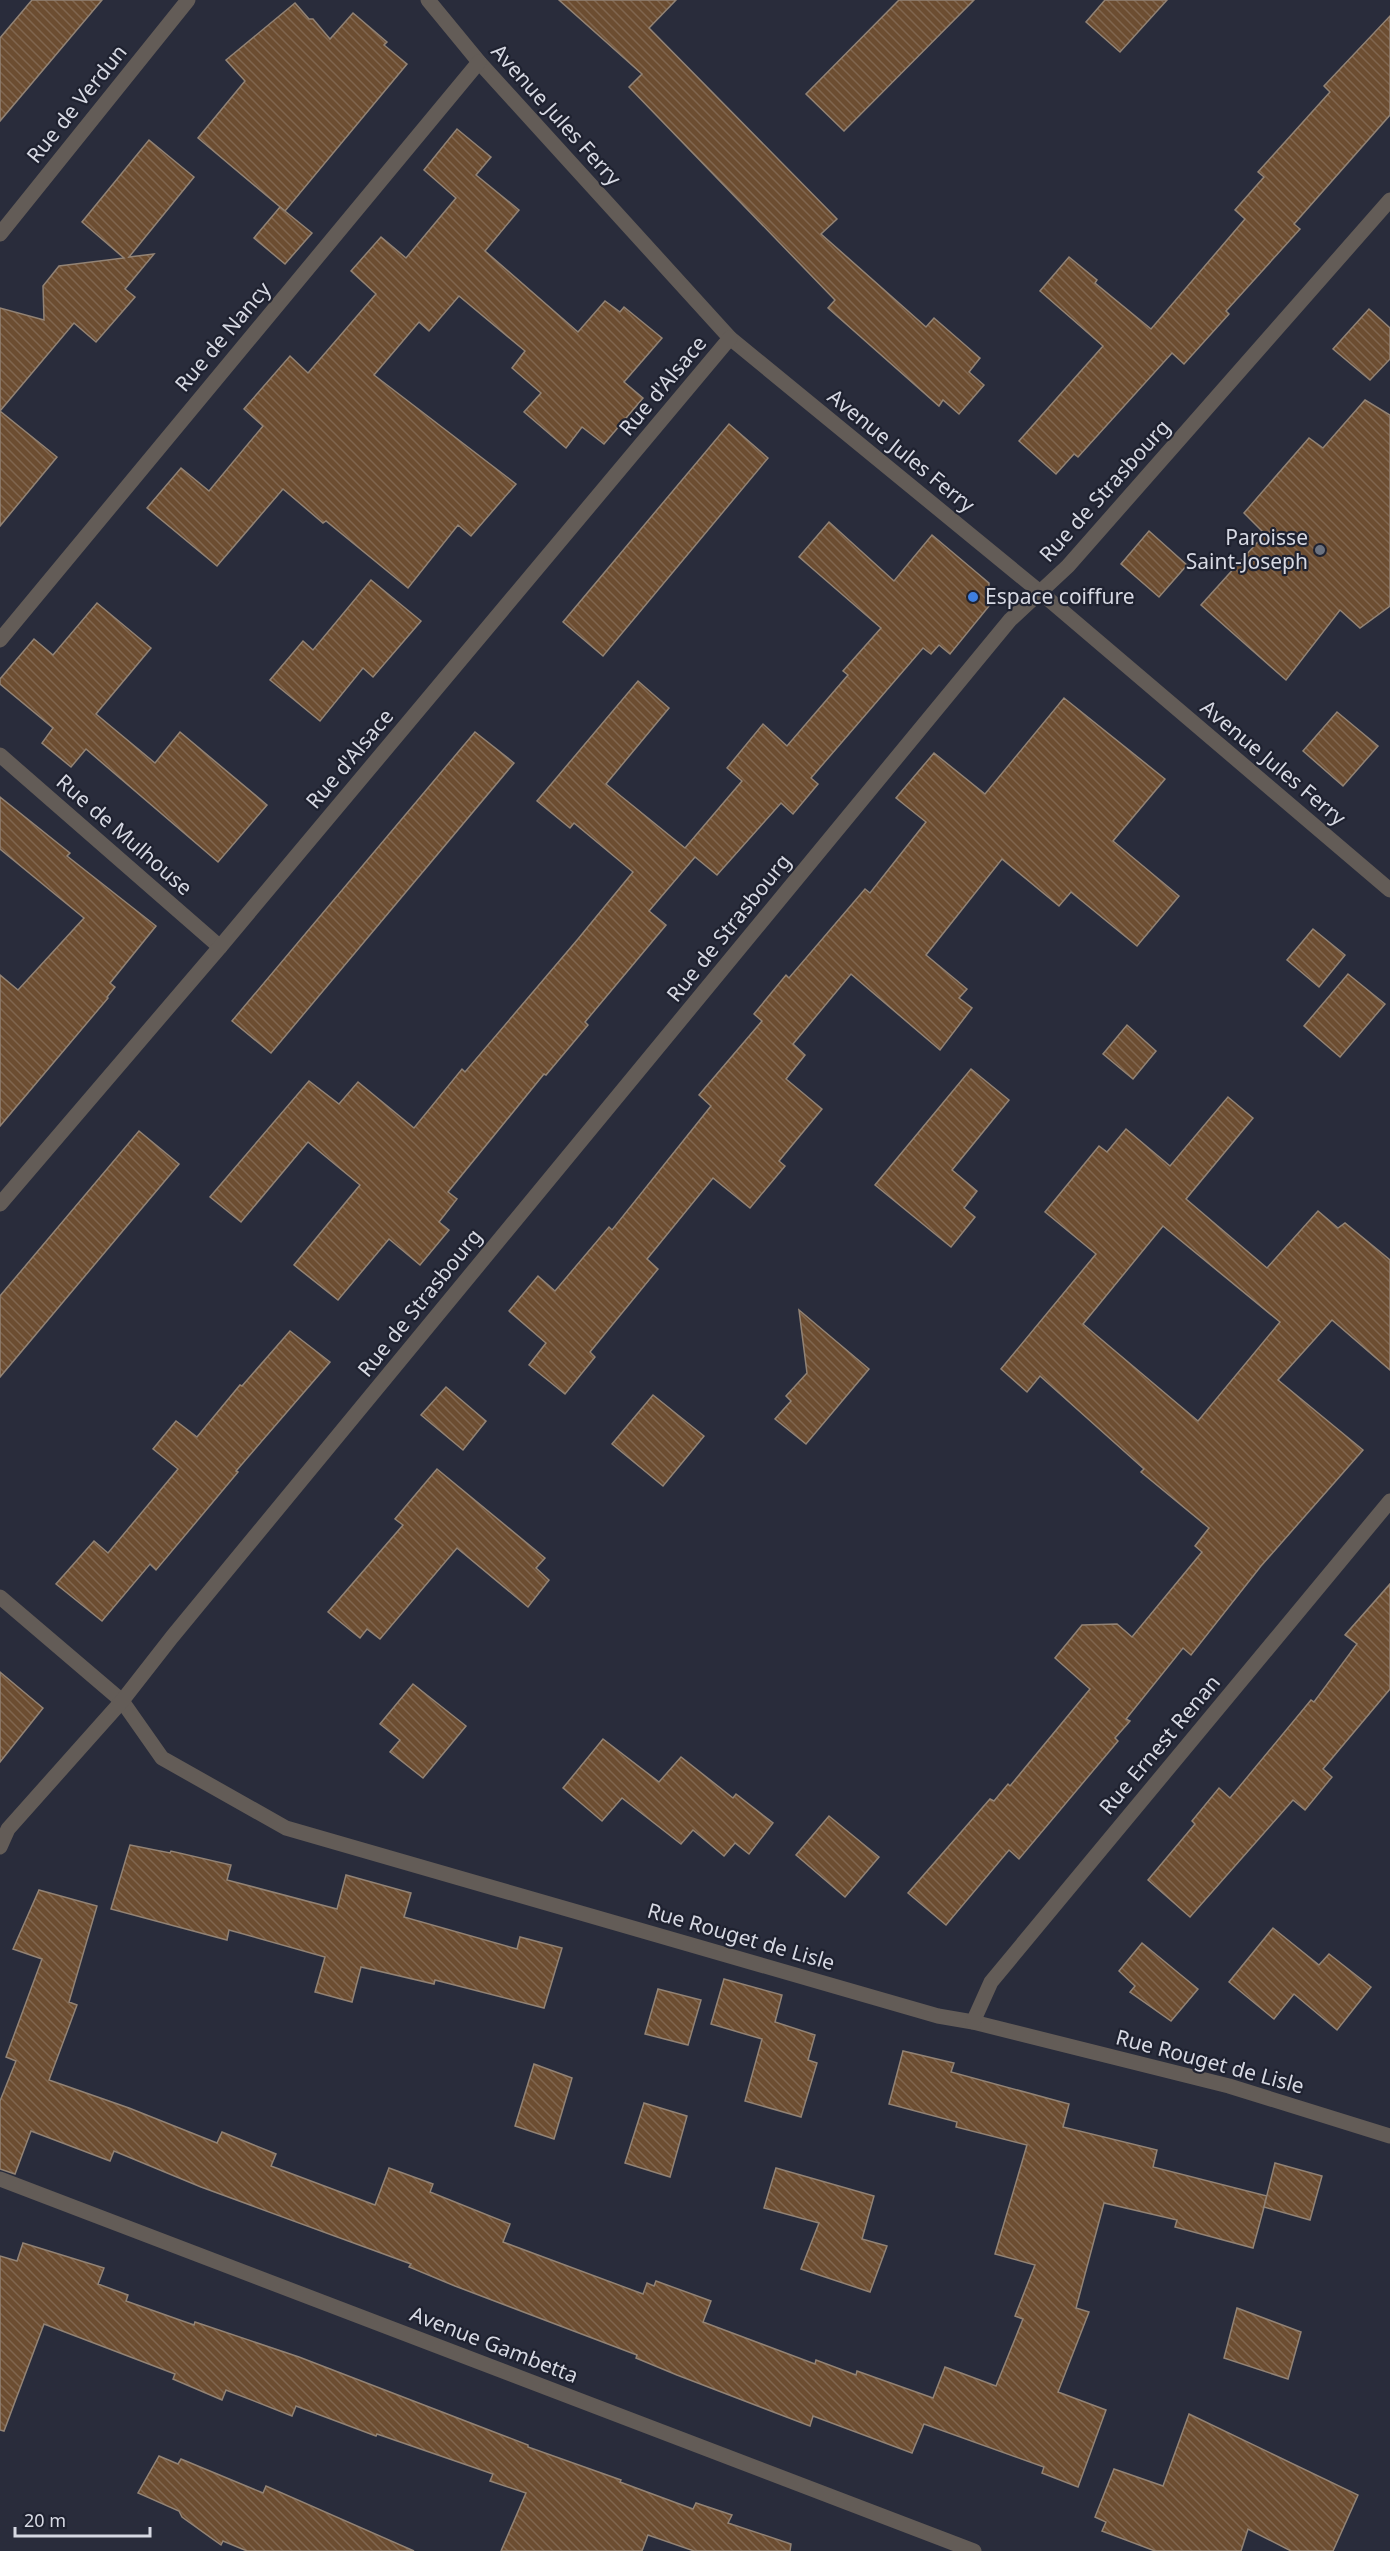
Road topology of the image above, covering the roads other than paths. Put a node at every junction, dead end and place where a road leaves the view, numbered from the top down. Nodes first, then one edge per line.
1 (188, 0) edge
2 (428, 0) edge
3 (479, 62) junction
4 (1390, 200) edge
5 (0, 234) edge
6 (730, 338) junction
7 (1040, 592) junction
8 (0, 640) edge
9 (0, 755) edge
10 (1390, 890) edge
11 (220, 947) junction
12 (0, 1204) edge
13 (1390, 1501) edge
14 (0, 1597) edge
15 (122, 1701) junction
16 (0, 1847) edge
17 (973, 2022) junction
18 (1390, 2136) edge
19 (0, 2179) edge
20 (974, 2551) edge

1 - 5 street, Rue de Verdun
2 - 3 street, Avenue Jules Ferry
3 - 6 street, Avenue Jules Ferry
3 - 8 street, Rue de Nancy
4 - 7 street, Rue de Strasbourg
6 - 7 street, Avenue Jules Ferry
6 - 11 street, Rue d'Alsace
7 - 10 street, Avenue Jules Ferry
7 - 15 street, Rue de Strasbourg
9 - 11 street, Rue de Mulhouse
11 - 12 street, Rue d'Alsace
13 - 17 street, Rue Ernest Renan
14 - 15 street, Rue Rouget de Lisle
15 - 16 street, Rue de Strasbourg
15 - 17 street, Rue Rouget de Lisle
17 - 18 street, Rue Rouget de Lisle
19 - 20 street, Avenue Gambetta

